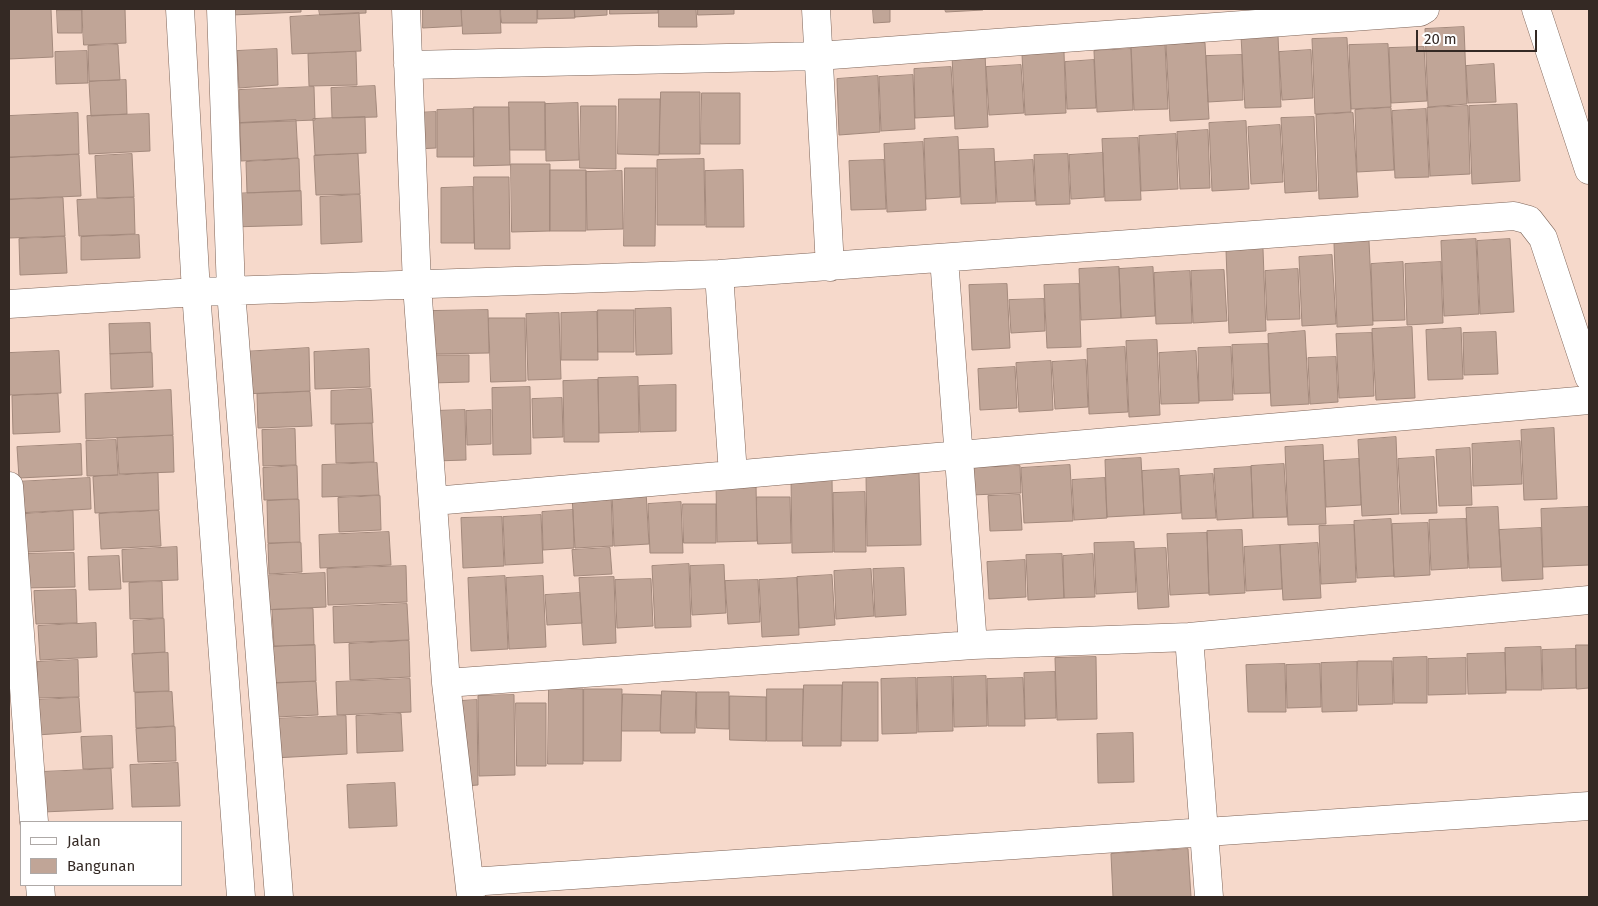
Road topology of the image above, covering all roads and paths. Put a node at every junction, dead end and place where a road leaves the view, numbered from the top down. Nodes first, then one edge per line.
1 (180, 9) edge
2 (221, 9) edge
3 (406, 9) edge
4 (816, 9) edge
5 (1425, 9) edge
6 (1536, 9) edge
7 (818, 56) junction
8 (408, 65) junction
9 (1589, 170) edge
10 (944, 258) junction
11 (830, 267) junction
12 (719, 274) junction
13 (417, 285) junction
14 (231, 291) junction
15 (196, 292) junction
16 (9, 304) edge
17 (1589, 377) edge
18 (1589, 400) edge
19 (958, 455) junction
20 (733, 474) junction
21 (9, 486) edge
22 (434, 501) junction
23 (10, 535) edge
24 (1589, 600) edge
25 (1188, 637) junction
26 (973, 645) junction
27 (446, 683) junction
28 (17, 733) edge
29 (266, 749) junction
30 (229, 753) junction
31 (1589, 806) edge
32 (34, 821) edge
33 (1206, 833) junction
34 (471, 890) edge
35 (241, 897) edge
36 (279, 897) edge
37 (1209, 897) edge

1 - 15 street
2 - 14 street
3 - 8 street
4 - 7 street
5 - 7 street
6 - 9 street
7 - 8 street
7 - 11 street
8 - 13 street
10 - 11 street
10 - 17 street
10 - 19 street
11 - 12 street
12 - 13 street
12 - 20 street
13 - 14 street
13 - 22 street
14 - 15 street
14 - 29 street
15 - 16 street
15 - 30 street
18 - 19 street
19 - 20 street
19 - 26 street
20 - 22 street
21 - 23 street
22 - 27 street
23 - 28 street
24 - 25 street
25 - 26 street
25 - 33 street
26 - 27 street
27 - 34 street
28 - 32 street
29 - 30 street
29 - 36 street
30 - 35 street
31 - 33 street
33 - 34 street
33 - 37 street

